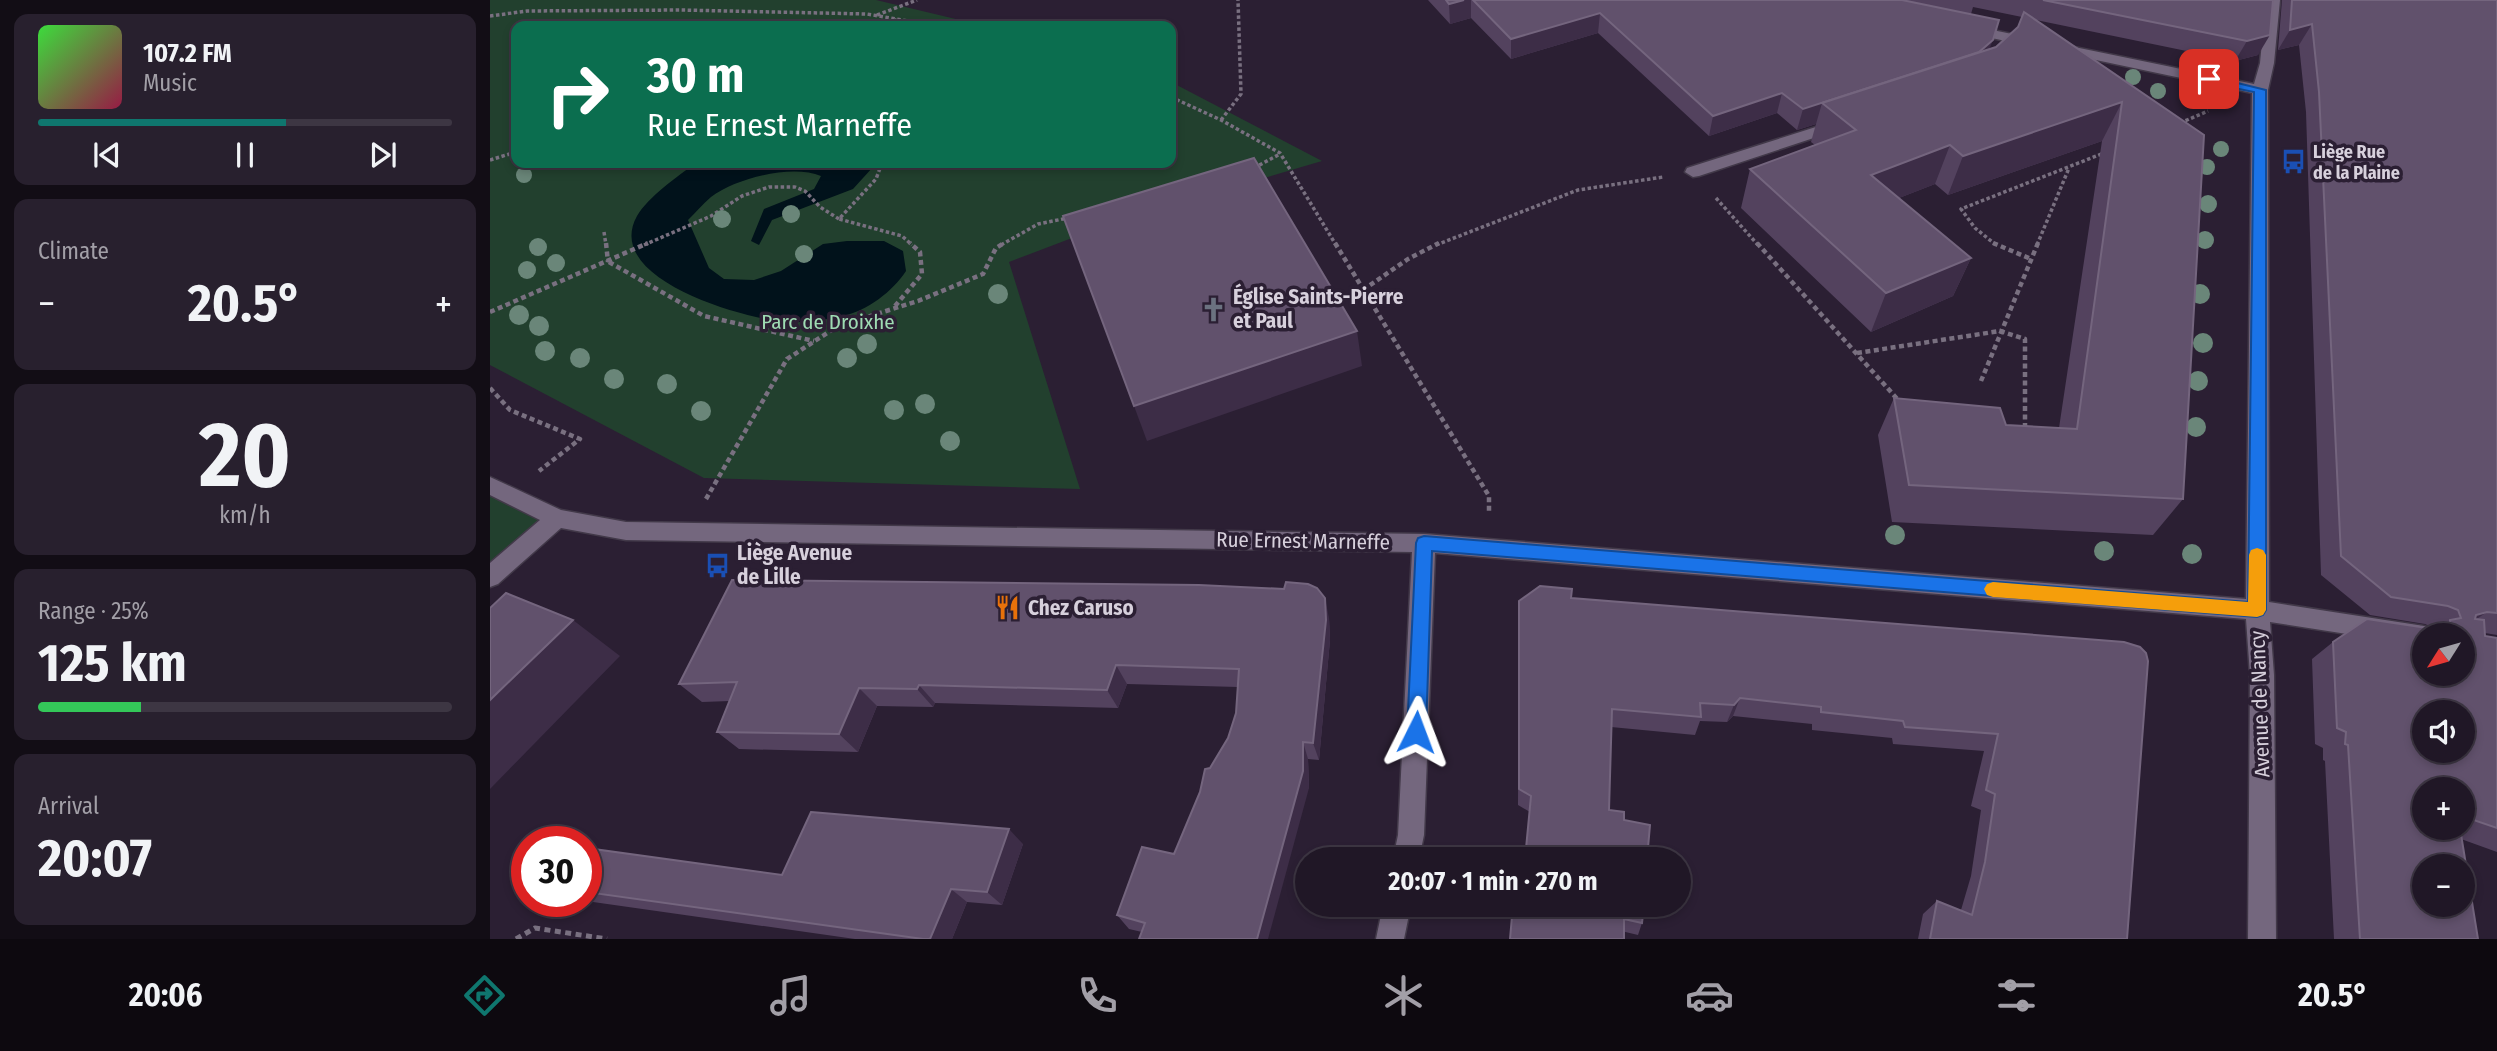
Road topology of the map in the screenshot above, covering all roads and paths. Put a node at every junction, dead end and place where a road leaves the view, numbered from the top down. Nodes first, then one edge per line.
1 (917, 0) edge
2 (1238, 0) edge
3 (2273, 0) edge
4 (876, 15) junction
5 (490, 16) edge
6 (897, 19) joint
7 (909, 21) edge
8 (1950, 25) edge
9 (2003, 36) junction
10 (1997, 55) edge
11 (2260, 90) junction
12 (1176, 99) edge
13 (1860, 118) edge
14 (1221, 120) junction
15 (2177, 124) edge
16 (1280, 153) junction
17 (2105, 153) dead end
18 (511, 154) edge
19 (490, 160) edge
20 (2069, 167) junction
21 (880, 168) edge
22 (1250, 170) edge
23 (1693, 173) junction
24 (1075, 217) edge
25 (839, 219) junction
26 (604, 232) dead end
27 (2031, 259) junction
28 (608, 262) junction
29 (1363, 290) junction
30 (893, 309) junction
31 (490, 312) edge
32 (2000, 331) junction
33 (815, 341) junction
34 (1856, 353) junction
35 (1981, 381) dead end
36 (490, 388) edge
37 (1906, 408) edge
38 (2026, 441) edge
39 (490, 485) edge
40 (510, 494) junction
41 (557, 518) junction
42 (685, 534) junction
43 (1424, 543) junction
44 (1488, 550) junction
45 (490, 576) edge
46 (2257, 610) junction
47 (2412, 634) edge
48 (1408, 847) edge
49 (1395, 917) edge
50 (516, 939) edge
51 (607, 939) edge
52 (1390, 939) edge
53 (2262, 939) edge

1 - 4 path
2 - 14 path
3 - 11 street, Avenue de Nancy
4 - 5 path
4 - 6 path
6 - 7 path
8 - 9 street
9 - 10 street
9 - 11 street
11 - 15 path
11 - 46 street, Avenue de Nancy
12 - 14 path
13 - 23 street
14 - 16 path
16 - 22 path
16 - 29 path
17 - 20 path
18 - 19 path
20 - 27 path
20 - 27 path
21 - 25 path
23 - 29 path
23 - 34 path
24 - 30 path
25 - 28 path
25 - 30 path
26 - 28 path
27 - 32 path
28 - 31 path
28 - 33 path
29 - 44 path
30 - 33 path
32 - 34 path
32 - 35 path
32 - 38 path
33 - 42 path
34 - 37 path
36 - 40 path
39 - 40 street, Rue Ernest Marneffe
40 - 41 street, Rue Ernest Marneffe
41 - 42 street, Rue Ernest Marneffe
41 - 45 street
42 - 43 street, Rue Ernest Marneffe
43 - 44 street, Rue Ernest Marneffe
43 - 48 street
44 - 46 street, Rue Ernest Marneffe
46 - 47 street, Rue Ernest Marneffe
46 - 53 street, Avenue de Nancy
49 - 52 street
50 - 51 path

